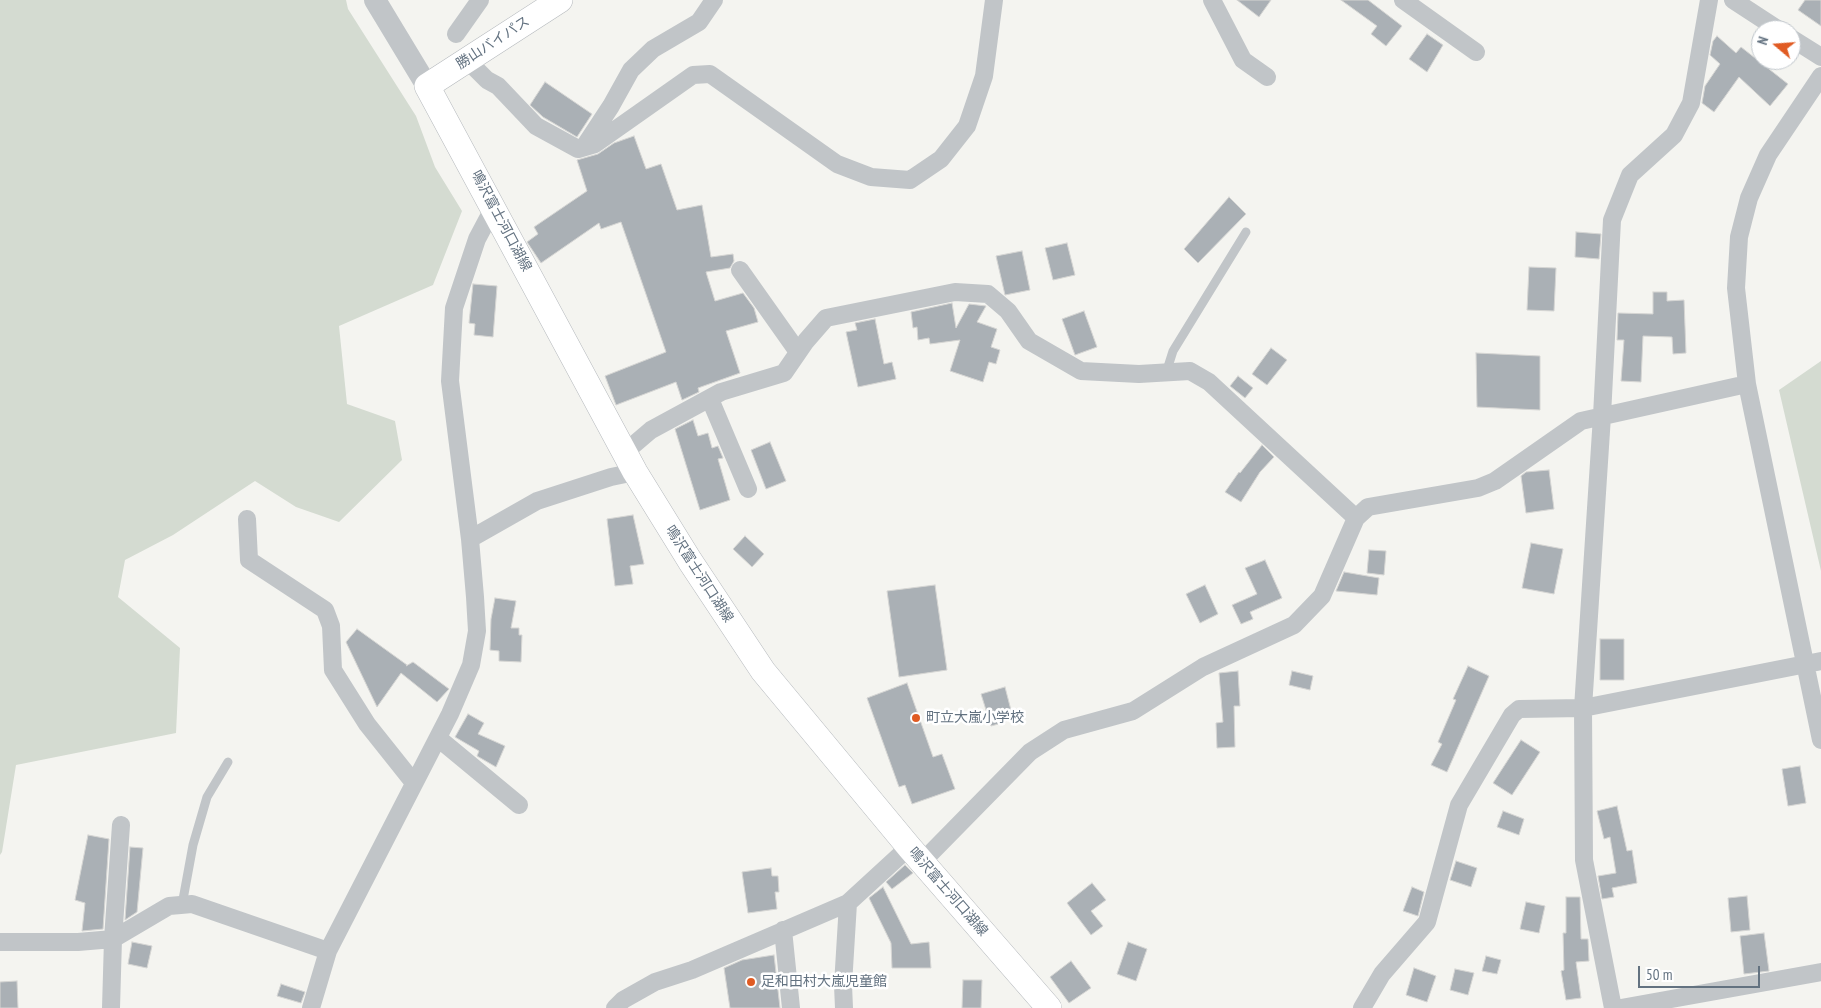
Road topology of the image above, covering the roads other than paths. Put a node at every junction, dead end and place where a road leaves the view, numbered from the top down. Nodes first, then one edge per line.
1 (375, 0) edge
2 (480, 0) edge
3 (560, 0) edge
4 (714, 0) edge
5 (994, 0) edge
6 (1212, 0) edge
7 (1403, 0) edge
8 (1709, 0) edge
9 (1733, 0) edge
10 (1764, 20) edge
11 (456, 34) dead end
12 (1801, 44) edge
13 (1476, 52) dead end
14 (1821, 57) edge
15 (467, 60) junction
16 (1821, 76) edge
17 (1267, 77) dead end
18 (427, 86) junction
19 (584, 148) junction
20 (494, 207) junction
21 (1246, 232) dead end
22 (740, 270) dead end
23 (798, 352) junction
24 (1166, 373) junction
25 (1747, 384) junction
26 (710, 398) junction
27 (1602, 416) junction
28 (629, 463) junction
29 (748, 489) dead end
30 (1356, 518) junction
31 (247, 520) dead end
32 (470, 539) junction
33 (1813, 663) edge
34 (1583, 708) junction
35 (438, 738) junction
36 (1821, 740) edge
37 (228, 762) dead end
38 (414, 783) junction
39 (519, 805) dead end
40 (121, 825) dead end
41 (916, 854) junction
42 (848, 903) junction
43 (182, 905) junction
44 (783, 930) junction
45 (113, 939) junction
46 (0, 942) edge
47 (328, 951) junction
48 (1821, 972) edge
49 (111, 1008) edge
50 (311, 1008) edge
51 (615, 1008) edge
52 (791, 1008) edge
53 (844, 1008) edge
54 (1049, 1008) edge
55 (1362, 1008) edge
56 (1613, 1008) edge
57 (1621, 1008) edge

1 - 18 street
2 - 11 street
3 - 15 main road, 勝山バイパス
4 - 19 street
5 - 19 street
6 - 17 street
7 - 13 street
8 - 27 street
9 - 10 street
12 - 14 street
15 - 18 main road, 勝山バイパス
15 - 19 street
16 - 25 street
18 - 20 main road, 鳴沢富士河口湖線
20 - 28 main road, 鳴沢富士河口湖線
20 - 32 street
21 - 24 lane
22 - 23 street
23 - 24 street
23 - 26 street
24 - 30 street
25 - 27 street
25 - 33 street
26 - 28 street
26 - 29 street
27 - 30 street
27 - 34 street
28 - 32 street
28 - 41 main road, 鳴沢富士河口湖線
30 - 41 street
31 - 38 street
32 - 35 street
33 - 34 street
33 - 36 street
34 - 55 street
34 - 56 street
35 - 38 street
35 - 39 street
37 - 43 lane
38 - 47 street
40 - 45 street
41 - 42 street
41 - 54 main road, 鳴沢富士河口湖線
42 - 44 street
42 - 53 street
43 - 45 street
43 - 47 street
44 - 51 street
44 - 52 street
45 - 46 street
45 - 49 street
47 - 50 street
48 - 57 street

